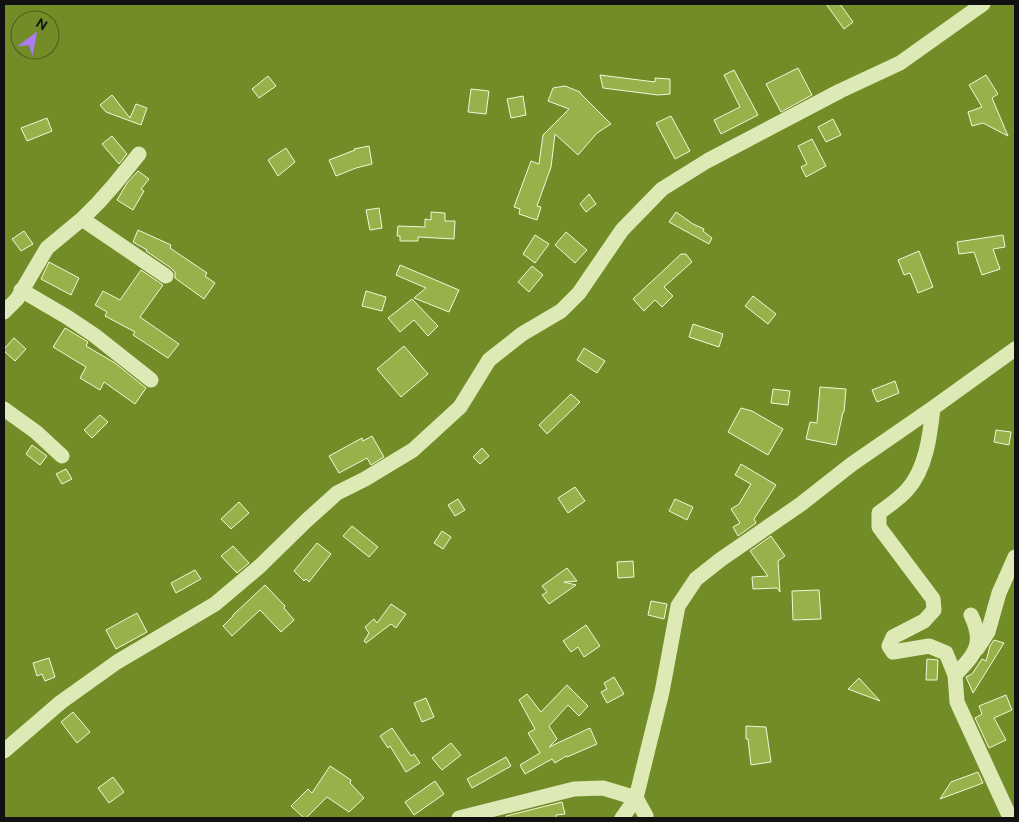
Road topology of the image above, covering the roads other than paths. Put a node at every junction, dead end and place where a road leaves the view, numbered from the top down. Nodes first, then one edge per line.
1 (983, 4) edge
2 (139, 154) dead end
3 (82, 219) junction
4 (166, 276) dead end
5 (21, 290) junction
6 (4, 312) edge
7 (1015, 349) edge
8 (151, 380) dead end
9 (933, 408) junction
10 (4, 409) edge
11 (62, 456) dead end
12 (1015, 557) edge
13 (971, 615) dead end
14 (976, 649) junction
15 (955, 675) junction
16 (4, 751) edge
17 (636, 798) junction
18 (1011, 814) edge
19 (459, 818) edge
20 (622, 818) edge
21 (645, 818) edge

1 - 16 street
2 - 3 street
3 - 4 street
3 - 5 street
5 - 6 street
5 - 8 street
7 - 9 street
9 - 15 street
9 - 17 street
10 - 11 street
12 - 14 street
13 - 14 street
14 - 15 street
15 - 18 street
17 - 19 street
17 - 20 street
17 - 21 street

